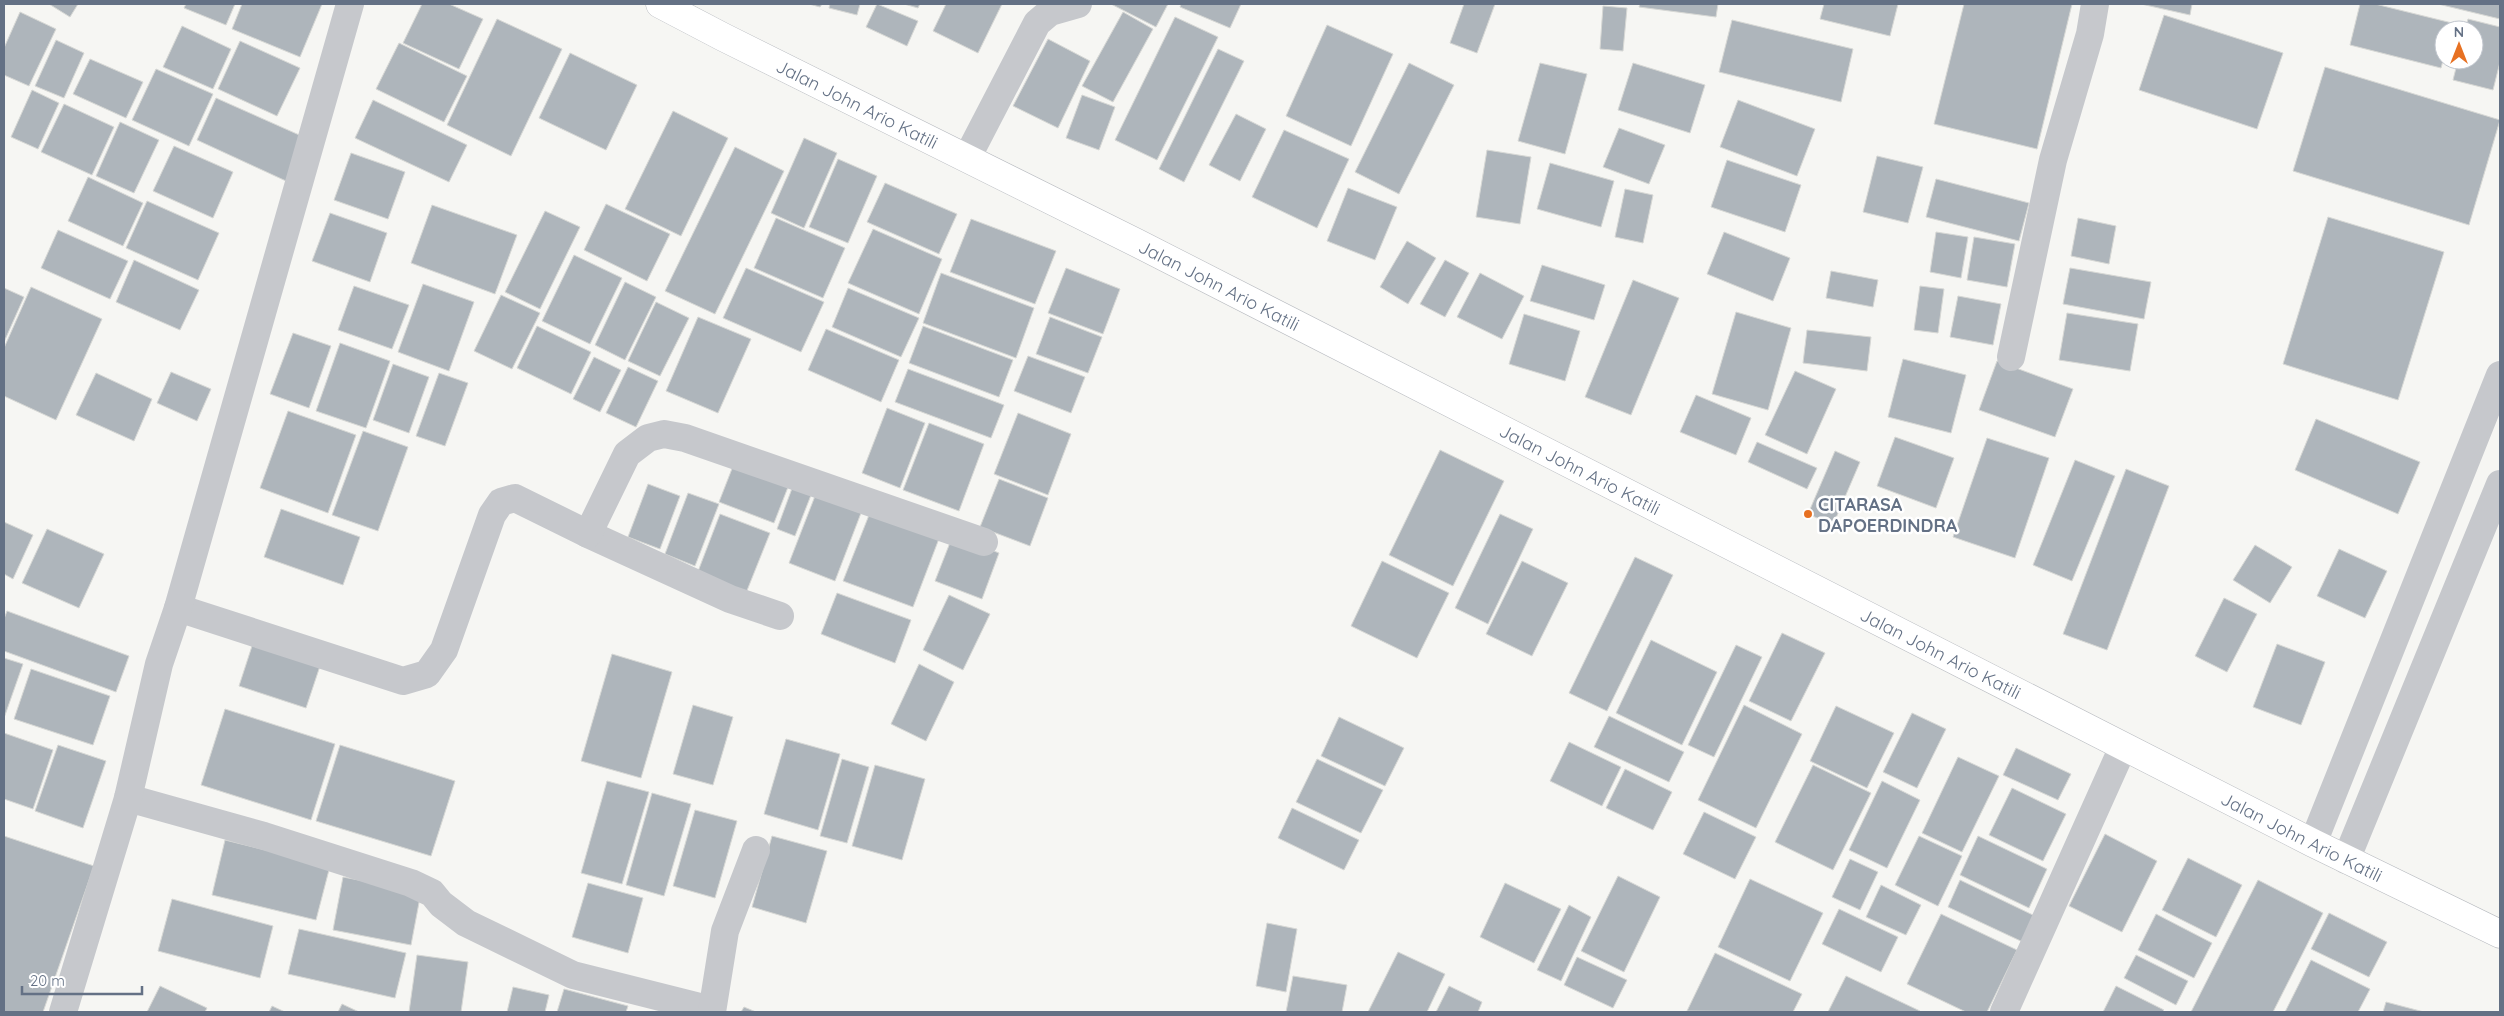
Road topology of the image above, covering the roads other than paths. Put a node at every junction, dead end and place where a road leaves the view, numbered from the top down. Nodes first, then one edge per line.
1 (350, 4) edge
2 (660, 4) edge
3 (1078, 4) edge
4 (2096, 4) edge
5 (967, 158) junction
6 (2010, 357) dead end
7 (2500, 376) edge
8 (2500, 484) edge
9 (588, 534) junction
10 (984, 542) dead end
11 (178, 608) junction
12 (780, 616) dead end
13 (2123, 747) junction
14 (128, 798) junction
15 (2313, 843) junction
16 (756, 850) dead end
17 (2346, 860) junction
18 (2500, 934) edge
19 (712, 1011) edge
20 (63, 1012) edge
21 (2004, 1012) edge

1 - 11 street
2 - 5 main road, Jalan John Ario Katili
3 - 5 street
4 - 6 street
5 - 13 main road, Jalan John Ario Katili
7 - 15 street
8 - 17 street
9 - 10 street
9 - 11 street
9 - 12 street
11 - 14 street
13 - 15 main road, Jalan John Ario Katili
13 - 21 street
14 - 19 street
14 - 20 street
15 - 17 main road, Jalan John Ario Katili
16 - 19 street
17 - 18 main road, Jalan John Ario Katili

